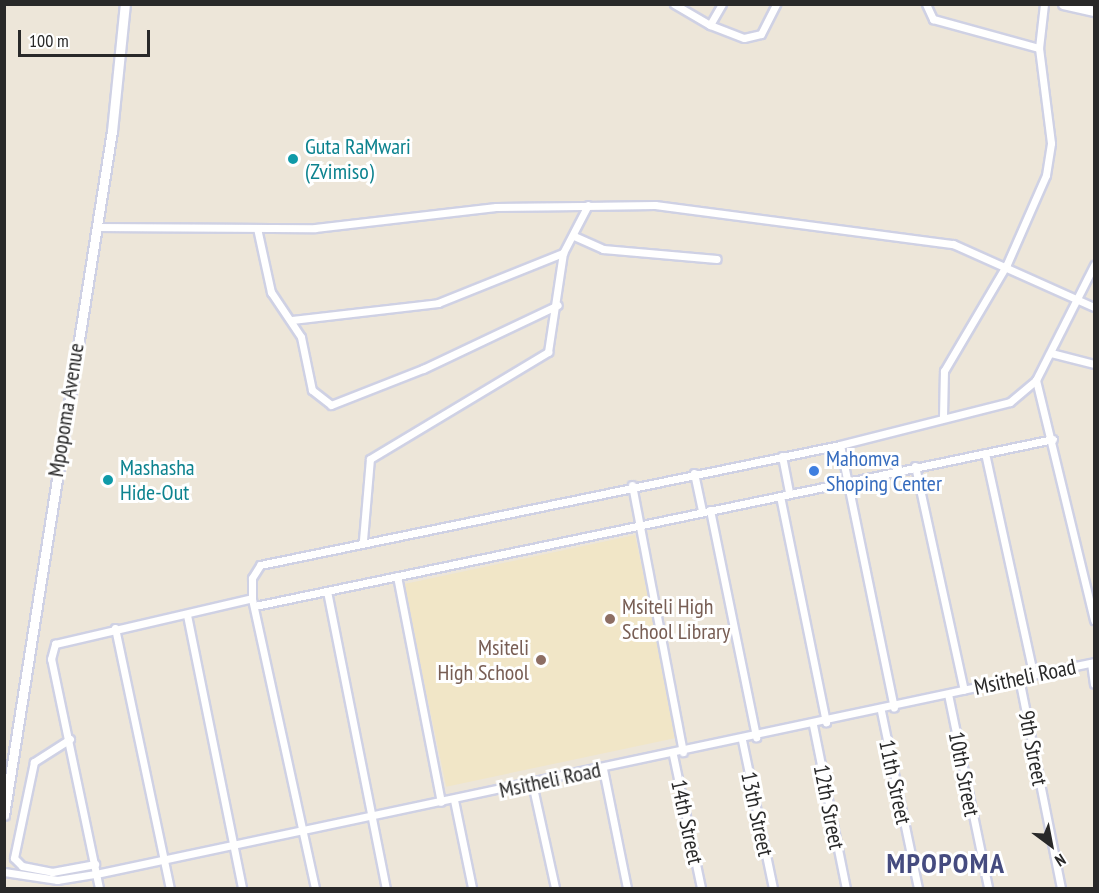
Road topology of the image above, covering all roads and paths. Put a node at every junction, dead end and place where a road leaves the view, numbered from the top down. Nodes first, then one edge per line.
1 (125, 4) edge
2 (674, 4) edge
3 (722, 4) edge
4 (776, 4) edge
5 (926, 4) edge
6 (1044, 4) edge
7 (1062, 4) edge
8 (1095, 11) edge
9 (710, 25) junction
10 (1040, 48) junction
11 (588, 205) junction
12 (96, 226) junction
13 (257, 228) junction
14 (574, 236) junction
15 (563, 253) junction
16 (717, 259) dead end
17 (1007, 264) junction
18 (1095, 265) edge
19 (1077, 299) junction
20 (558, 305) junction
21 (1095, 307) edge
22 (292, 320) junction
23 (1051, 352) junction
24 (1095, 364) edge
25 (1036, 380) junction
26 (943, 417) junction
27 (1053, 439) junction
28 (840, 445) junction
29 (985, 453) junction
30 (782, 456) junction
31 (915, 466) junction
32 (694, 473) junction
33 (848, 480) junction
34 (632, 485) junction
35 (789, 494) junction
36 (780, 496) junction
37 (706, 511) junction
38 (639, 525) junction
39 (363, 540) junction
40 (397, 576) junction
41 (327, 591) junction
42 (254, 602) junction
43 (187, 615) junction
44 (1095, 620) edge
45 (115, 628) junction
46 (1093, 663) edge
47 (1034, 674) junction
48 (1019, 678) junction
49 (1095, 684) edge
50 (964, 690) junction
51 (948, 694) junction
52 (894, 708) junction
53 (880, 711) junction
54 (826, 722) junction
55 (813, 725) junction
56 (756, 737) junction
57 (70, 739) junction
58 (742, 740) junction
59 (683, 752) junction
60 (673, 755) junction
61 (603, 769) junction
62 (532, 783) junction
63 (454, 800) junction
64 (441, 802) junction
65 (4, 815) edge
66 (371, 817) junction
67 (303, 831) junction
68 (233, 845) junction
69 (164, 859) junction
70 (95, 864) junction
71 (4, 872) edge
72 (96, 874) junction
73 (99, 888) edge
74 (170, 888) edge
75 (242, 888) edge
76 (315, 888) edge
77 (386, 888) edge
78 (472, 888) edge
79 (555, 888) edge
80 (627, 888) edge
81 (701, 888) edge
82 (773, 888) edge
83 (846, 888) edge
84 (918, 888) edge
85 (988, 888) edge
86 (1061, 888) edge

1 - 12 street, Mpopoma Avenue
2 - 9 street
3 - 9 street
4 - 9 street
5 - 10 street
6 - 10 street
7 - 8 street
10 - 17 street
11 - 13 street
11 - 14 street
11 - 17 street
12 - 13 street
12 - 65 street, Mpopoma Avenue
13 - 22 street
14 - 15 street
14 - 16 street
15 - 20 street
15 - 22 street
17 - 19 street
17 - 26 street
18 - 19 street
19 - 21 street
19 - 23 street
20 - 22 street
20 - 39 street
23 - 24 street
23 - 25 street
25 - 26 street
25 - 27 street
26 - 28 street
27 - 29 street
27 - 44 street
28 - 30 street
28 - 33 street
29 - 31 street
29 - 47 street
30 - 32 street
30 - 35 street
31 - 33 street
31 - 50 street
32 - 34 street
32 - 37 street
33 - 35 street
33 - 52 street
34 - 38 street
34 - 39 street
35 - 36 street
36 - 37 street
36 - 54 street
37 - 38 street
37 - 56 street
38 - 40 street
38 - 59 street
39 - 42 street
40 - 41 street
40 - 64 street
41 - 42 street
41 - 66 street
42 - 43 street
42 - 67 street
43 - 45 street
43 - 68 street
45 - 57 street
45 - 69 street
46 - 47 street, Msitheli Road
46 - 49 street
47 - 48 street, Msitheli Road
48 - 50 street, Msitheli Road
48 - 86 street, 9th Street
50 - 51 street, Msitheli Road
51 - 52 street, Msitheli Road
51 - 85 street, 10th Street
52 - 53 street, Msitheli Road
53 - 54 street, Msitheli Road
53 - 84 street, 11th Street
54 - 55 street, Msitheli Road
55 - 56 street, Msitheli Road
55 - 83 street, 12th Street
56 - 58 street, Msitheli Road
57 - 70 street
57 - 70 street
58 - 59 street, Msitheli Road
58 - 82 street, 13th Street
59 - 60 street, Msitheli Road
60 - 61 street, Msitheli Road
60 - 81 street, 14th Street
61 - 62 street, Msitheli Road
61 - 80 street
62 - 63 street, Msitheli Road
62 - 79 street
63 - 64 street, Msitheli Road
63 - 78 street
64 - 66 street, Msitheli Road
66 - 67 street, Msitheli Road
66 - 77 street
67 - 68 street, Msitheli Road
67 - 76 street
68 - 69 street, Msitheli Road
68 - 75 street
69 - 72 street, Msitheli Road
69 - 74 street
70 - 72 street
71 - 72 street, Msitheli Road
72 - 73 street

